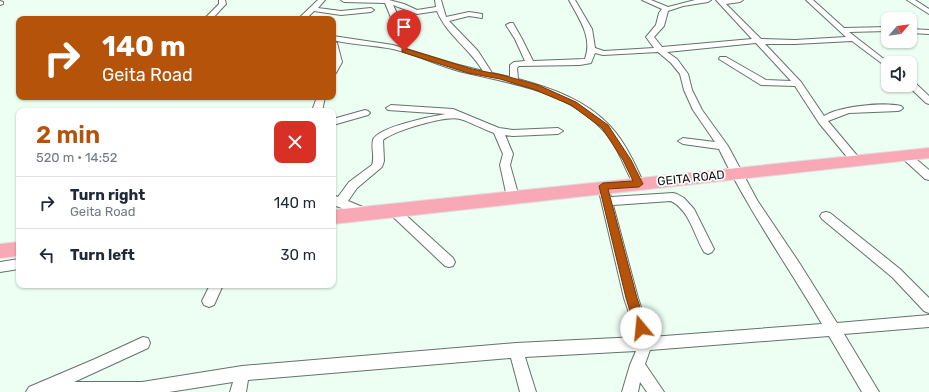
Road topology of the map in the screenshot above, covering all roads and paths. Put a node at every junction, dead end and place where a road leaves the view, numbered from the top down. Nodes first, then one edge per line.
1 (222, 0) edge
2 (322, 0) edge
3 (344, 0) edge
4 (438, 0) edge
5 (572, 0) edge
6 (645, 0) edge
7 (708, 0) edge
8 (740, 0) edge
9 (809, 0) edge
10 (910, 0) edge
11 (720, 1) edge
12 (388, 2) junction
13 (313, 9) junction
14 (668, 9) junction
15 (371, 10) dead end
16 (439, 10) junction
17 (929, 12) edge
18 (210, 16) edge
19 (305, 16) edge
20 (479, 16) dead end
21 (396, 20) dead end
22 (444, 20) junction
23 (510, 25) dead end
24 (881, 29) edge
25 (842, 30) junction
26 (917, 31) edge
27 (929, 32) edge
28 (852, 39) junction
29 (758, 41) junction
30 (336, 44) edge
31 (591, 49) junction
32 (660, 50) junction
33 (336, 55) edge
34 (723, 59) dead end
35 (881, 61) edge
36 (530, 63) junction
37 (336, 66) edge
38 (490, 74) junction
39 (514, 80) junction
40 (798, 84) junction
41 (917, 90) edge
42 (929, 101) edge
43 (391, 108) dead end
44 (898, 108) dead end
45 (366, 113) dead end
46 (462, 115) junction
47 (336, 121) edge
48 (822, 121) junction
49 (498, 131) junction
50 (558, 131) dead end
51 (683, 141) dead end
52 (723, 146) junction
53 (929, 153) edge
54 (905, 155) junction
55 (856, 161) junction
56 (736, 173) junction
57 (929, 176) edge
58 (639, 184) junction
59 (605, 194) junction
60 (513, 197) junction
61 (336, 205) edge
62 (336, 206) edge
63 (394, 211) junction
64 (826, 216) dead end
65 (708, 249) dead end
66 (16, 250) edge
67 (0, 251) edge
68 (449, 262) dead end
69 (16, 264) edge
70 (0, 267) edge
71 (215, 288) edge
72 (210, 301) dead end
73 (929, 307) edge
74 (929, 321) edge
75 (832, 329) junction
76 (143, 343) dead end
77 (646, 344) junction
78 (516, 350) junction
79 (637, 365) junction
80 (242, 374) junction
81 (39, 390) edge
82 (141, 390) edge
83 (238, 392) edge
84 (528, 392) edge
85 (630, 392) edge
86 (656, 392) edge
87 (870, 392) edge

1 - 18 street
2 - 13 street
3 - 12 street
4 - 16 street
5 - 31 street
6 - 14 street
7 - 14 street
8 - 11 street
9 - 25 street
10 - 17 street
11 - 29 street
12 - 16 street
12 - 21 street
13 - 15 street
13 - 19 street
14 - 32 street
16 - 22 street
20 - 22 street
22 - 38 street
23 - 36 street
24 - 25 street
25 - 28 street
26 - 27 street
28 - 29 street
28 - 35 street
29 - 32 street
29 - 40 street
30 - 38 street
31 - 32 street
31 - 36 street
32 - 52 street
33 - 37 street
34 - 40 street
36 - 39 street
38 - 39 street
39 - 58 street
40 - 48 street
41 - 42 street
43 - 46 street
44 - 48 street
45 - 47 street
46 - 49 street
46 - 61 street
48 - 55 street
49 - 50 street
49 - 60 street
51 - 52 street
52 - 56 street
53 - 54 highway, GEITA ROAD
54 - 55 highway, GEITA ROAD
54 - 57 street
55 - 56 highway, GEITA ROAD
56 - 58 highway, GEITA ROAD
56 - 75 street
58 - 59 highway, GEITA ROAD
59 - 60 highway, GEITA ROAD
59 - 65 street
59 - 77 street
60 - 63 highway, GEITA ROAD
62 - 63 highway, GEITA ROAD
63 - 68 street
64 - 73 street
66 - 67 highway
69 - 70 street
71 - 72 street
74 - 75 street
75 - 77 street
75 - 87 street
76 - 81 street
77 - 78 street
77 - 79 street
78 - 80 street
78 - 84 street
79 - 85 street
79 - 86 street
80 - 82 street
80 - 83 street
81 - 82 street

